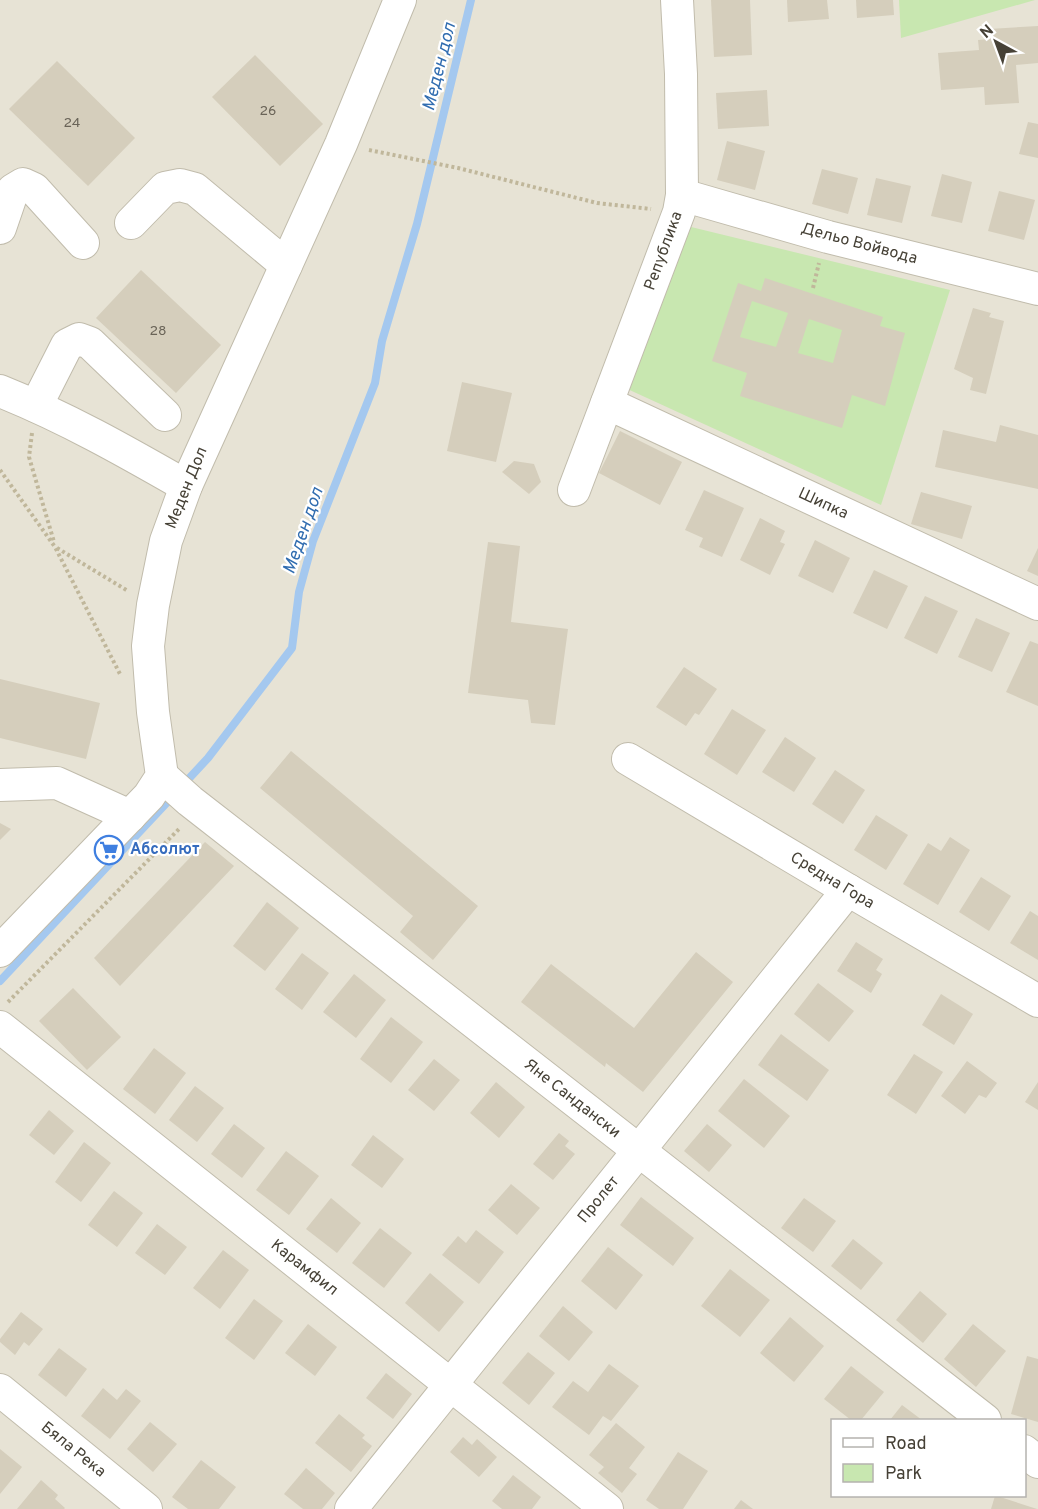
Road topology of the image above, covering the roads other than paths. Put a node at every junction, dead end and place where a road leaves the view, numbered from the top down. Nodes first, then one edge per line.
1 (400, 0) edge
2 (677, 0) edge
3 (681, 204) junction
4 (131, 223) dead end
5 (0, 228) edge
6 (83, 243) dead end
7 (286, 265) junction
8 (1038, 289) edge
9 (0, 391) edge
10 (607, 403) junction
11 (36, 406) junction
12 (165, 415) dead end
13 (186, 486) junction
14 (574, 490) dead end
15 (1038, 604) edge
16 (628, 759) dead end
17 (0, 785) edge
18 (181, 793) junction
19 (130, 816) junction
20 (848, 890) junction
21 (0, 951) edge
22 (1038, 1001) edge
23 (0, 1027) edge
24 (639, 1151) junction
25 (451, 1385) junction
26 (0, 1390) edge
27 (984, 1419) edge
28 (1026, 1453) edge
29 (1038, 1462) edge
30 (146, 1509) edge
31 (351, 1509) edge
32 (607, 1509) edge

1 - 7 street, Меден Дол
2 - 3 street, Република
3 - 8 street, Дельо Войвода
3 - 10 street, Република
4 - 7 street
5 - 6 street
7 - 13 street, Меден Дол
9 - 11 street
10 - 14 street, Република
10 - 15 street, Шипка
11 - 12 street
11 - 13 street
13 - 18 street, Меден Дол
16 - 20 street, Средна Гора
17 - 19 street
18 - 19 street
18 - 24 street, Яне Сандански
19 - 21 street
20 - 22 street, Средна Гора
20 - 24 street, Пролет
23 - 25 street, Карамфил
24 - 25 street, Пролет
24 - 27 street, Яне Сандански
25 - 31 street, Пролет
25 - 32 street, Карамфил
26 - 30 street, Бяла Река
28 - 29 street

